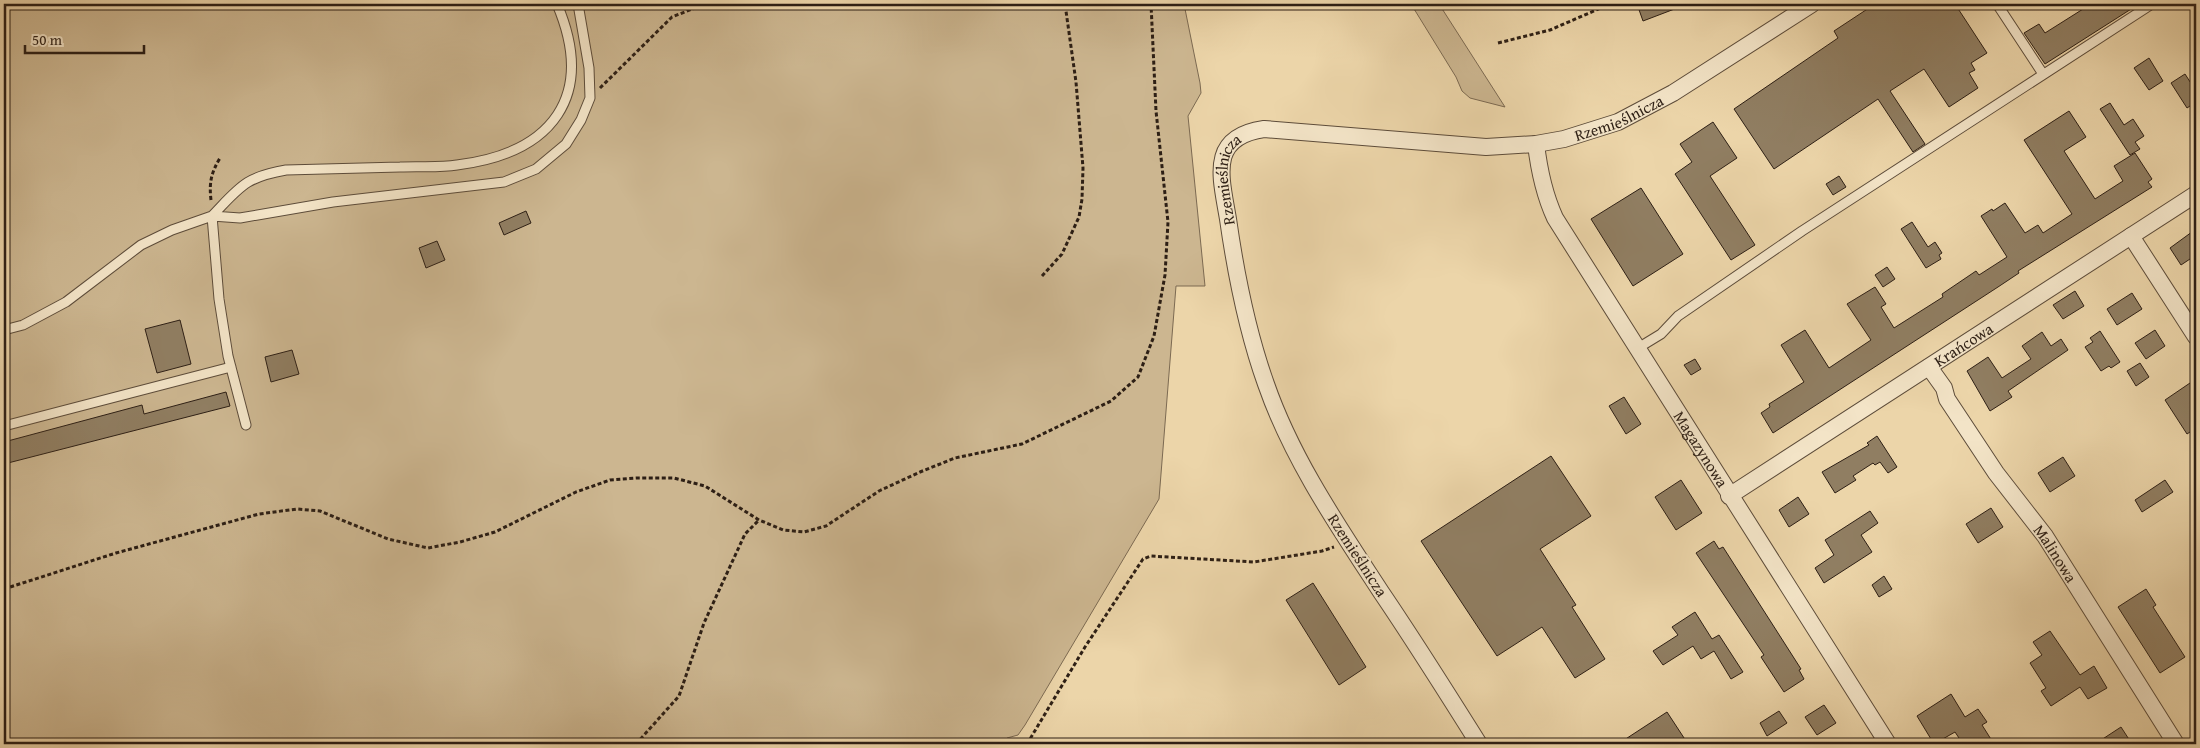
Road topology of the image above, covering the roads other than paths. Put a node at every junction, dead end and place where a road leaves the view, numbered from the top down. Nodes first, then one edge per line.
1 (557, 4) edge
2 (578, 4) edge
3 (1812, 4) edge
4 (1997, 4) edge
5 (2152, 4) edge
6 (2043, 74) junction
7 (1536, 144) junction
8 (2196, 194) edge
9 (212, 216) junction
10 (2131, 236) junction
11 (4, 330) edge
12 (2196, 337) edge
13 (1638, 348) junction
14 (231, 367) junction
15 (1929, 367) junction
16 (246, 425) dead end
17 (4, 426) edge
18 (1729, 496) junction
19 (1479, 744) edge
20 (1888, 744) edge
21 (2176, 744) edge

1 - 9 lane
2 - 9 lane
3 - 7 street, Rzemieślnicza
4 - 6 lane
5 - 6 lane
6 - 13 lane
7 - 13 street, Magazynowa
7 - 19 street, Rzemieślnicza
8 - 10 street, Krańcowa
9 - 11 lane
9 - 14 lane
10 - 12 street
10 - 15 street, Krańcowa
13 - 18 street, Magazynowa
14 - 16 lane
14 - 17 lane
15 - 18 street, Krańcowa
15 - 21 street, Malinowa
18 - 20 street, Magazynowa

